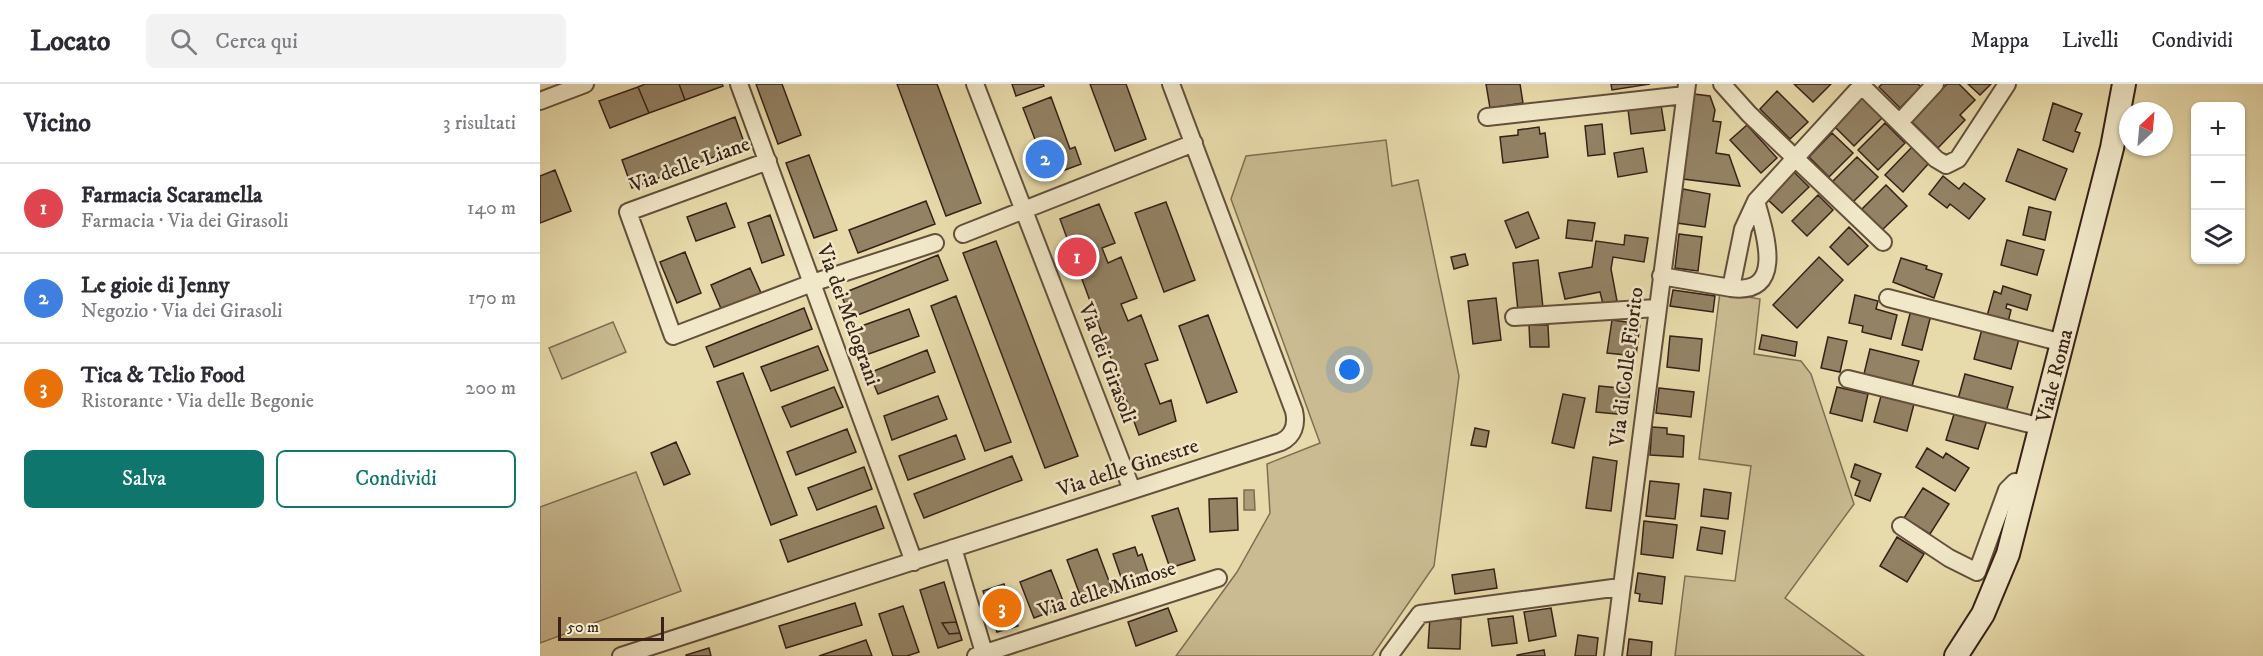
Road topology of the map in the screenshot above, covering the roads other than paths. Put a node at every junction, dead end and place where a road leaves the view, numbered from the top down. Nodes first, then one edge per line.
1 (585, 84) edge
2 (739, 84) edge
3 (975, 84) edge
4 (1171, 84) edge
5 (1722, 84) edge
6 (1935, 84) edge
7 (2007, 84) edge
8 (2124, 84) edge
9 (1861, 85) edge
10 (1686, 89) edge
11 (540, 101) edge
12 (1487, 117) dead end
13 (1900, 122) junction
14 (1194, 143) junction
15 (1794, 158) junction
16 (768, 161) junction
17 (1756, 201) junction
18 (1024, 212) junction
19 (963, 234) dead end
20 (1883, 242) dead end
21 (935, 243) dead end
22 (1661, 276) junction
23 (812, 283) junction
24 (1731, 288) junction
25 (1888, 297) dead end
26 (1656, 308) junction
27 (1514, 316) dead end
28 (2063, 343) junction
29 (1848, 379) dead end
30 (2042, 427) junction
31 (2027, 483) junction
32 (1132, 490) junction
33 (1901, 526) dead end
34 (953, 548) junction
35 (914, 562) junction
36 (1218, 578) dead end
37 (1620, 587) junction
38 (981, 655) edge
39 (621, 656) edge
40 (1389, 656) edge
41 (1613, 656) edge
42 (1956, 656) edge

1 - 11 street
2 - 16 street, Via dei Melograni
3 - 18 street, Via dei Girasoli
4 - 14 street, Via delle Ginestre
5 - 15 street
6 - 13 street
7 - 13 street
8 - 28 street, Viale Roma
9 - 13 street
9 - 15 street
10 - 12 street
10 - 22 street, Via di Colle Fiorito
14 - 18 street
14 - 32 street, Via delle Ginestre
15 - 17 street
15 - 20 street
16 - 23 street, Via dei Melograni
16 - 23 street, Via delle Liane
17 - 24 street
17 - 24 street
18 - 19 street
18 - 32 street, Via dei Girasoli
21 - 23 street
22 - 24 street
22 - 26 street, Via di Colle Fiorito
23 - 35 street, Via dei Melograni
25 - 28 street
26 - 27 street
26 - 37 street, Via di Colle Fiorito
28 - 30 street, Viale Roma
29 - 30 street
30 - 31 street, Viale Roma
31 - 33 street
31 - 42 street, Viale Roma
32 - 34 street, Via delle Ginestre
34 - 35 street, Via delle Ginestre
34 - 38 street
35 - 39 street, Via delle Ginestre
36 - 38 street, Via delle Mimose
37 - 40 street
37 - 41 street, Via di Colle Fiorito

